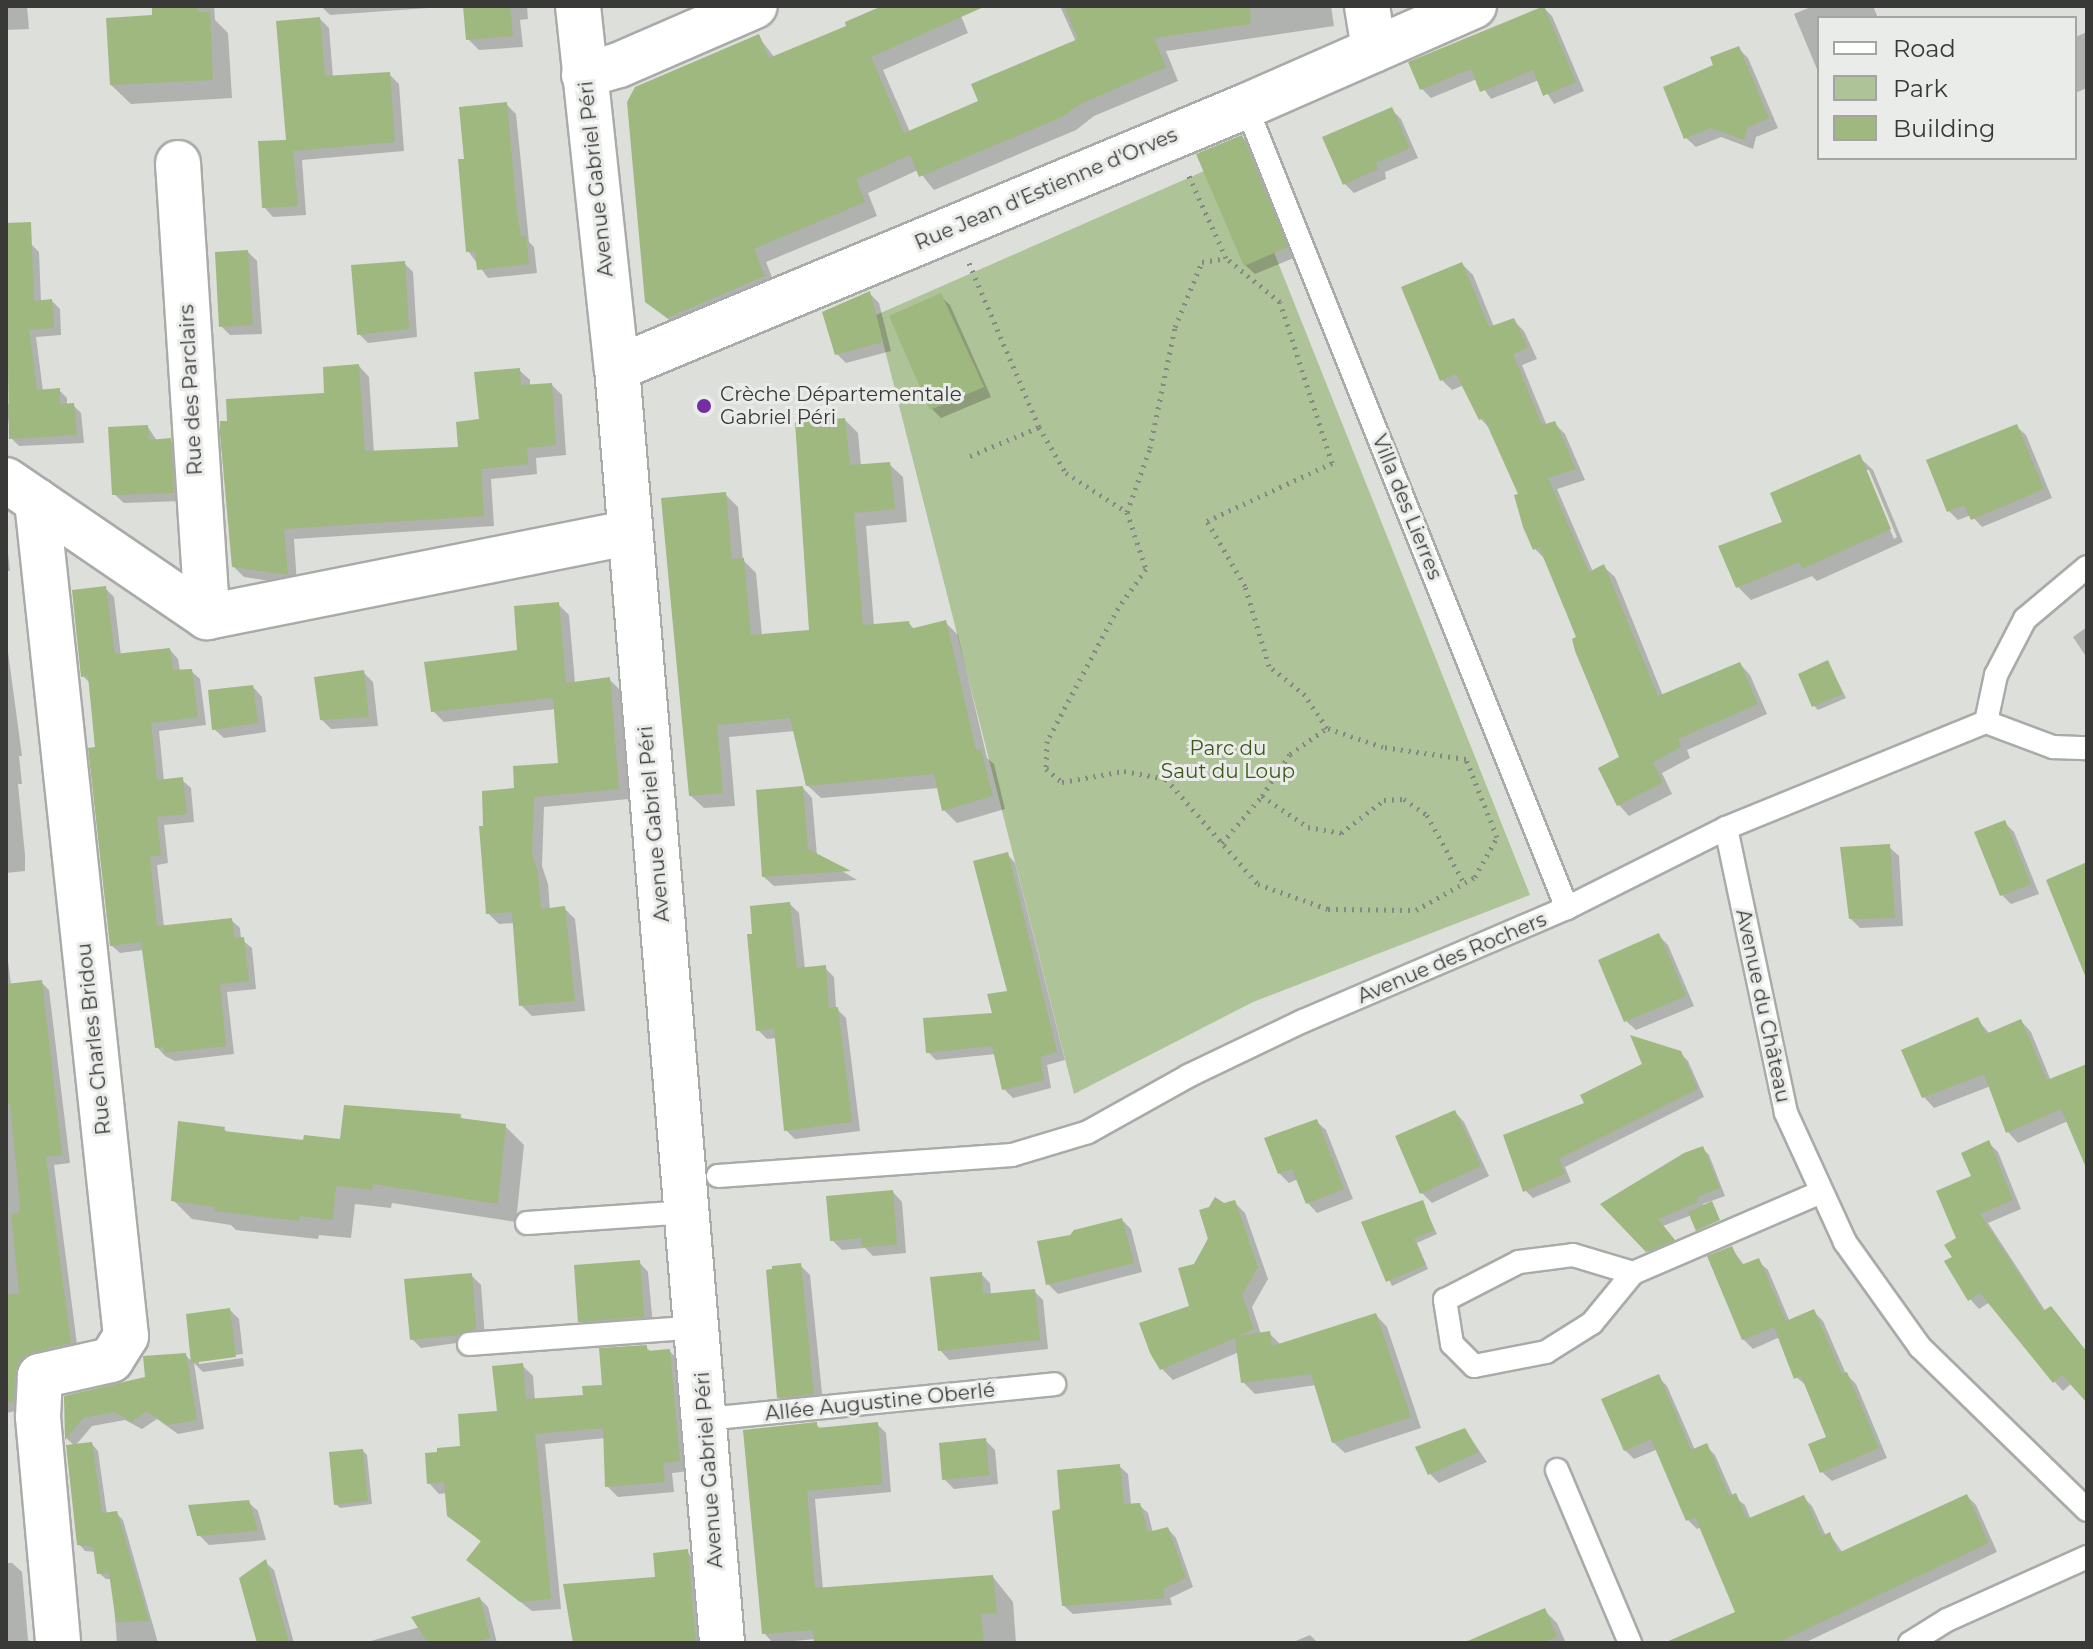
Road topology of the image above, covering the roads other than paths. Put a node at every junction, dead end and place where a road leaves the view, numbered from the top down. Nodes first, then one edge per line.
1 (578, 6) edge
2 (755, 6) edge
3 (1367, 6) edge
4 (1474, 6) edge
5 (1374, 49) junction
6 (584, 75) junction
7 (1246, 106) junction
8 (178, 163) dead end
9 (617, 368) junction
10 (21, 491) edge
11 (629, 533) junction
12 (2087, 567) edge
13 (207, 617) junction
14 (1986, 722) junction
15 (2087, 748) edge
16 (1726, 828) junction
17 (1567, 908) junction
18 (718, 1176) dead end
19 (1821, 1192) junction
20 (688, 1212) junction
21 (527, 1223) dead end
22 (1633, 1273) junction
23 (699, 1327) junction
24 (469, 1344) dead end
25 (1054, 1384) dead end
26 (706, 1419) junction
27 (1557, 1470) dead end
28 (2087, 1510) edge
29 (2087, 1557) edge
30 (58, 1643) edge
31 (722, 1643) edge
32 (1630, 1643) edge
33 (1910, 1643) edge

1 - 6 street, Avenue Gabriel Péri
2 - 6 street
3 - 5 street
4 - 5 street, Rue Jean d'Estienne d'Orves
5 - 7 street, Rue Jean d'Estienne d'Orves
6 - 9 street, Avenue Gabriel Péri
7 - 9 street, Rue Jean d'Estienne d'Orves
7 - 17 lane, Villa des Lierres
8 - 13 street, Rue des Parclairs
9 - 11 street, Avenue Gabriel Péri
10 - 13 street
10 - 30 street, Rue Charles Bridou
11 - 13 street
11 - 20 street, Avenue Gabriel Péri
12 - 14 lane
14 - 15 lane
14 - 16 lane, Avenue des Rochers
16 - 17 lane, Avenue des Rochers
16 - 19 lane, Avenue du Château
17 - 18 lane, Avenue des Rochers
19 - 22 lane
19 - 28 lane, Avenue du Château
20 - 21 lane
20 - 23 street, Avenue Gabriel Péri
22 - 22 lane
23 - 24 lane
23 - 26 street, Avenue Gabriel Péri
25 - 26 lane, Allée Augustine Oberlé
26 - 31 street, Avenue Gabriel Péri
27 - 32 lane
29 - 33 lane

